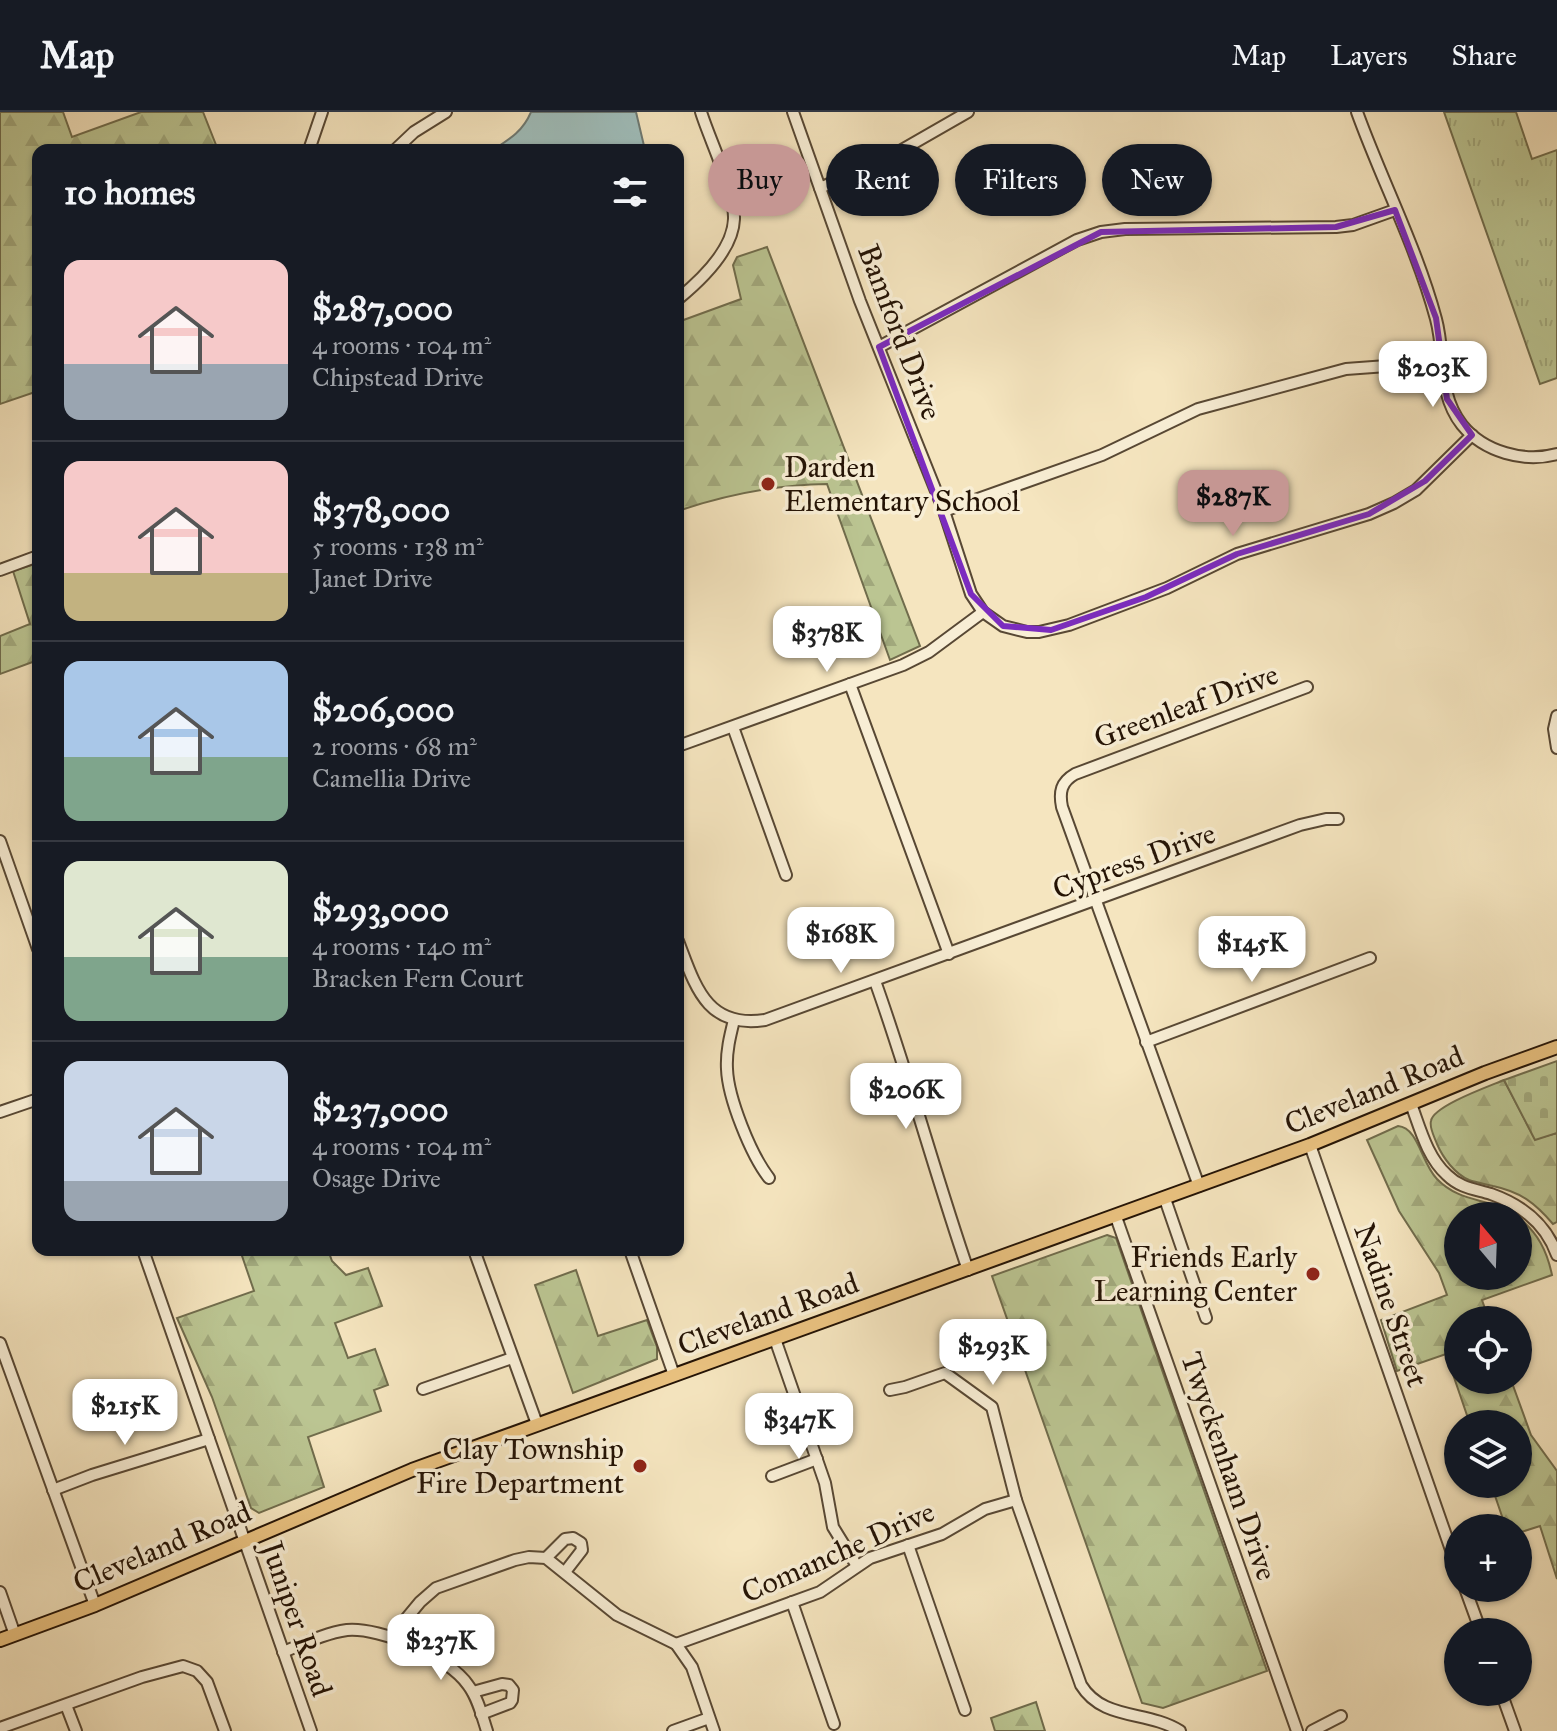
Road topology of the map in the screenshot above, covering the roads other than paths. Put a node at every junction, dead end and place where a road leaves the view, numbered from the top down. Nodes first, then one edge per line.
1 (322, 112) edge
2 (446, 112) edge
3 (701, 112) edge
4 (793, 112) edge
5 (968, 112) edge
6 (1357, 112) edge
7 (311, 144) edge
8 (401, 144) edge
9 (820, 188) junction
10 (1395, 210) junction
11 (684, 293) edge
12 (879, 347) junction
13 (1441, 362) junction
14 (1472, 435) junction
15 (1557, 454) edge
16 (944, 511) junction
17 (32, 558) edge
18 (0, 570) edge
19 (983, 612) junction
20 (850, 684) junction
21 (1307, 687) dead end
22 (1557, 716) edge
23 (733, 727) junction
24 (684, 744) edge
25 (1557, 748) edge
26 (1338, 819) dead end
27 (0, 841) edge
28 (786, 875) dead end
29 (1096, 901) junction
30 (32, 932) edge
31 (949, 954) junction
32 (684, 956) edge
33 (1370, 958) dead end
34 (875, 981) junction
35 (734, 1020) junction
36 (1146, 1042) junction
37 (1557, 1047) edge
38 (32, 1101) edge
39 (1411, 1104) junction
40 (0, 1112) edge
41 (1310, 1145) junction
42 (769, 1178) dead end
43 (1199, 1186) junction
44 (1165, 1199) junction
45 (1116, 1217) junction
46 (1557, 1255) edge
47 (145, 1256) edge
48 (476, 1256) edge
49 (632, 1256) edge
50 (968, 1270) junction
51 (1206, 1318) dead end
52 (775, 1339) junction
53 (0, 1343) edge
54 (512, 1358) junction
55 (674, 1375) junction
56 (423, 1389) dead end
57 (890, 1390) dead end
58 (537, 1424) junction
59 (209, 1439) junction
60 (817, 1459) junction
61 (772, 1476) dead end
62 (53, 1490) junction
63 (1016, 1500) junction
64 (1444, 1530) edge
65 (244, 1540) junction
66 (908, 1545) junction
67 (546, 1558) junction
68 (857, 1566) junction
69 (565, 1572) junction
70 (0, 1592) edge
71 (792, 1602) junction
72 (95, 1605) junction
73 (15, 1635) junction
74 (391, 1637) junction
75 (0, 1640) edge
76 (676, 1644) junction
77 (283, 1652) junction
78 (473, 1692) junction
79 (66, 1705) junction
80 (1506, 1706) edge
81 (965, 1710) dead end
82 (481, 1714) junction
83 (1341, 1716) dead end
84 (709, 1718) junction
85 (834, 1724) dead end
86 (0, 1728) edge
87 (76, 1731) edge
88 (225, 1731) edge
89 (311, 1731) edge
90 (487, 1731) edge
91 (673, 1731) edge
92 (714, 1731) edge
93 (1180, 1731) edge
94 (1297, 1731) edge
95 (1312, 1731) edge
96 (1515, 1731) edge

1 - 7 street
2 - 8 street
3 - 11 street
4 - 9 street, Bamford Drive
5 - 9 street
6 - 10 street
9 - 12 street, Bamford Drive
10 - 12 street
10 - 13 street
12 - 16 street, Bamford Drive
13 - 14 street
13 - 16 street
14 - 15 street
14 - 19 street
16 - 19 street, Bamford Drive
17 - 18 street
19 - 20 street
20 - 23 street
20 - 31 street
21 - 29 street, Greenleaf Drive
22 - 25 street
23 - 24 street
23 - 28 street
26 - 29 street, Cypress Drive
27 - 30 street
29 - 31 street, Cypress Drive
29 - 36 street
31 - 34 street, Cypress Drive
32 - 35 street
33 - 36 street
34 - 35 street, Cypress Drive
34 - 50 street
35 - 42 street
36 - 43 street
37 - 39 main road, Cleveland Road
38 - 40 street
39 - 41 main road, Cleveland Road
39 - 46 street
41 - 43 main road, Cleveland Road
41 - 64 street, Nadine Street
43 - 44 main road, Cleveland Road
44 - 45 main road, Cleveland Road
44 - 51 street
45 - 50 main road, Cleveland Road
45 - 94 street, Twyckenham Drive
47 - 59 street, Juniper Road
48 - 54 street
49 - 55 street
50 - 52 main road, Cleveland Road
52 - 55 main road, Cleveland Road
52 - 60 street
53 - 62 street
54 - 56 street
54 - 58 street
55 - 58 main road, Cleveland Road
57 - 63 street
58 - 65 main road, Cleveland Road
59 - 62 street
59 - 65 street, Juniper Road
60 - 61 street
60 - 68 street
62 - 72 street
63 - 66 street, Comanche Drive
63 - 93 street
65 - 72 main road, Cleveland Road
65 - 77 street, Juniper Road
66 - 68 street, Comanche Drive
66 - 81 street
67 - 69 street
67 - 69 street
67 - 74 street
68 - 71 street, Comanche Drive
69 - 76 street
70 - 73 street
71 - 76 street, Comanche Drive
71 - 85 street
72 - 73 main road, Cleveland Road
73 - 75 main road, Cleveland Road
74 - 77 street
74 - 78 street
76 - 84 street
77 - 89 street, Juniper Road
78 - 82 street
78 - 82 street
79 - 86 street
79 - 87 street
79 - 88 street
80 - 96 street
82 - 90 street
83 - 95 street
84 - 91 street
84 - 92 street

